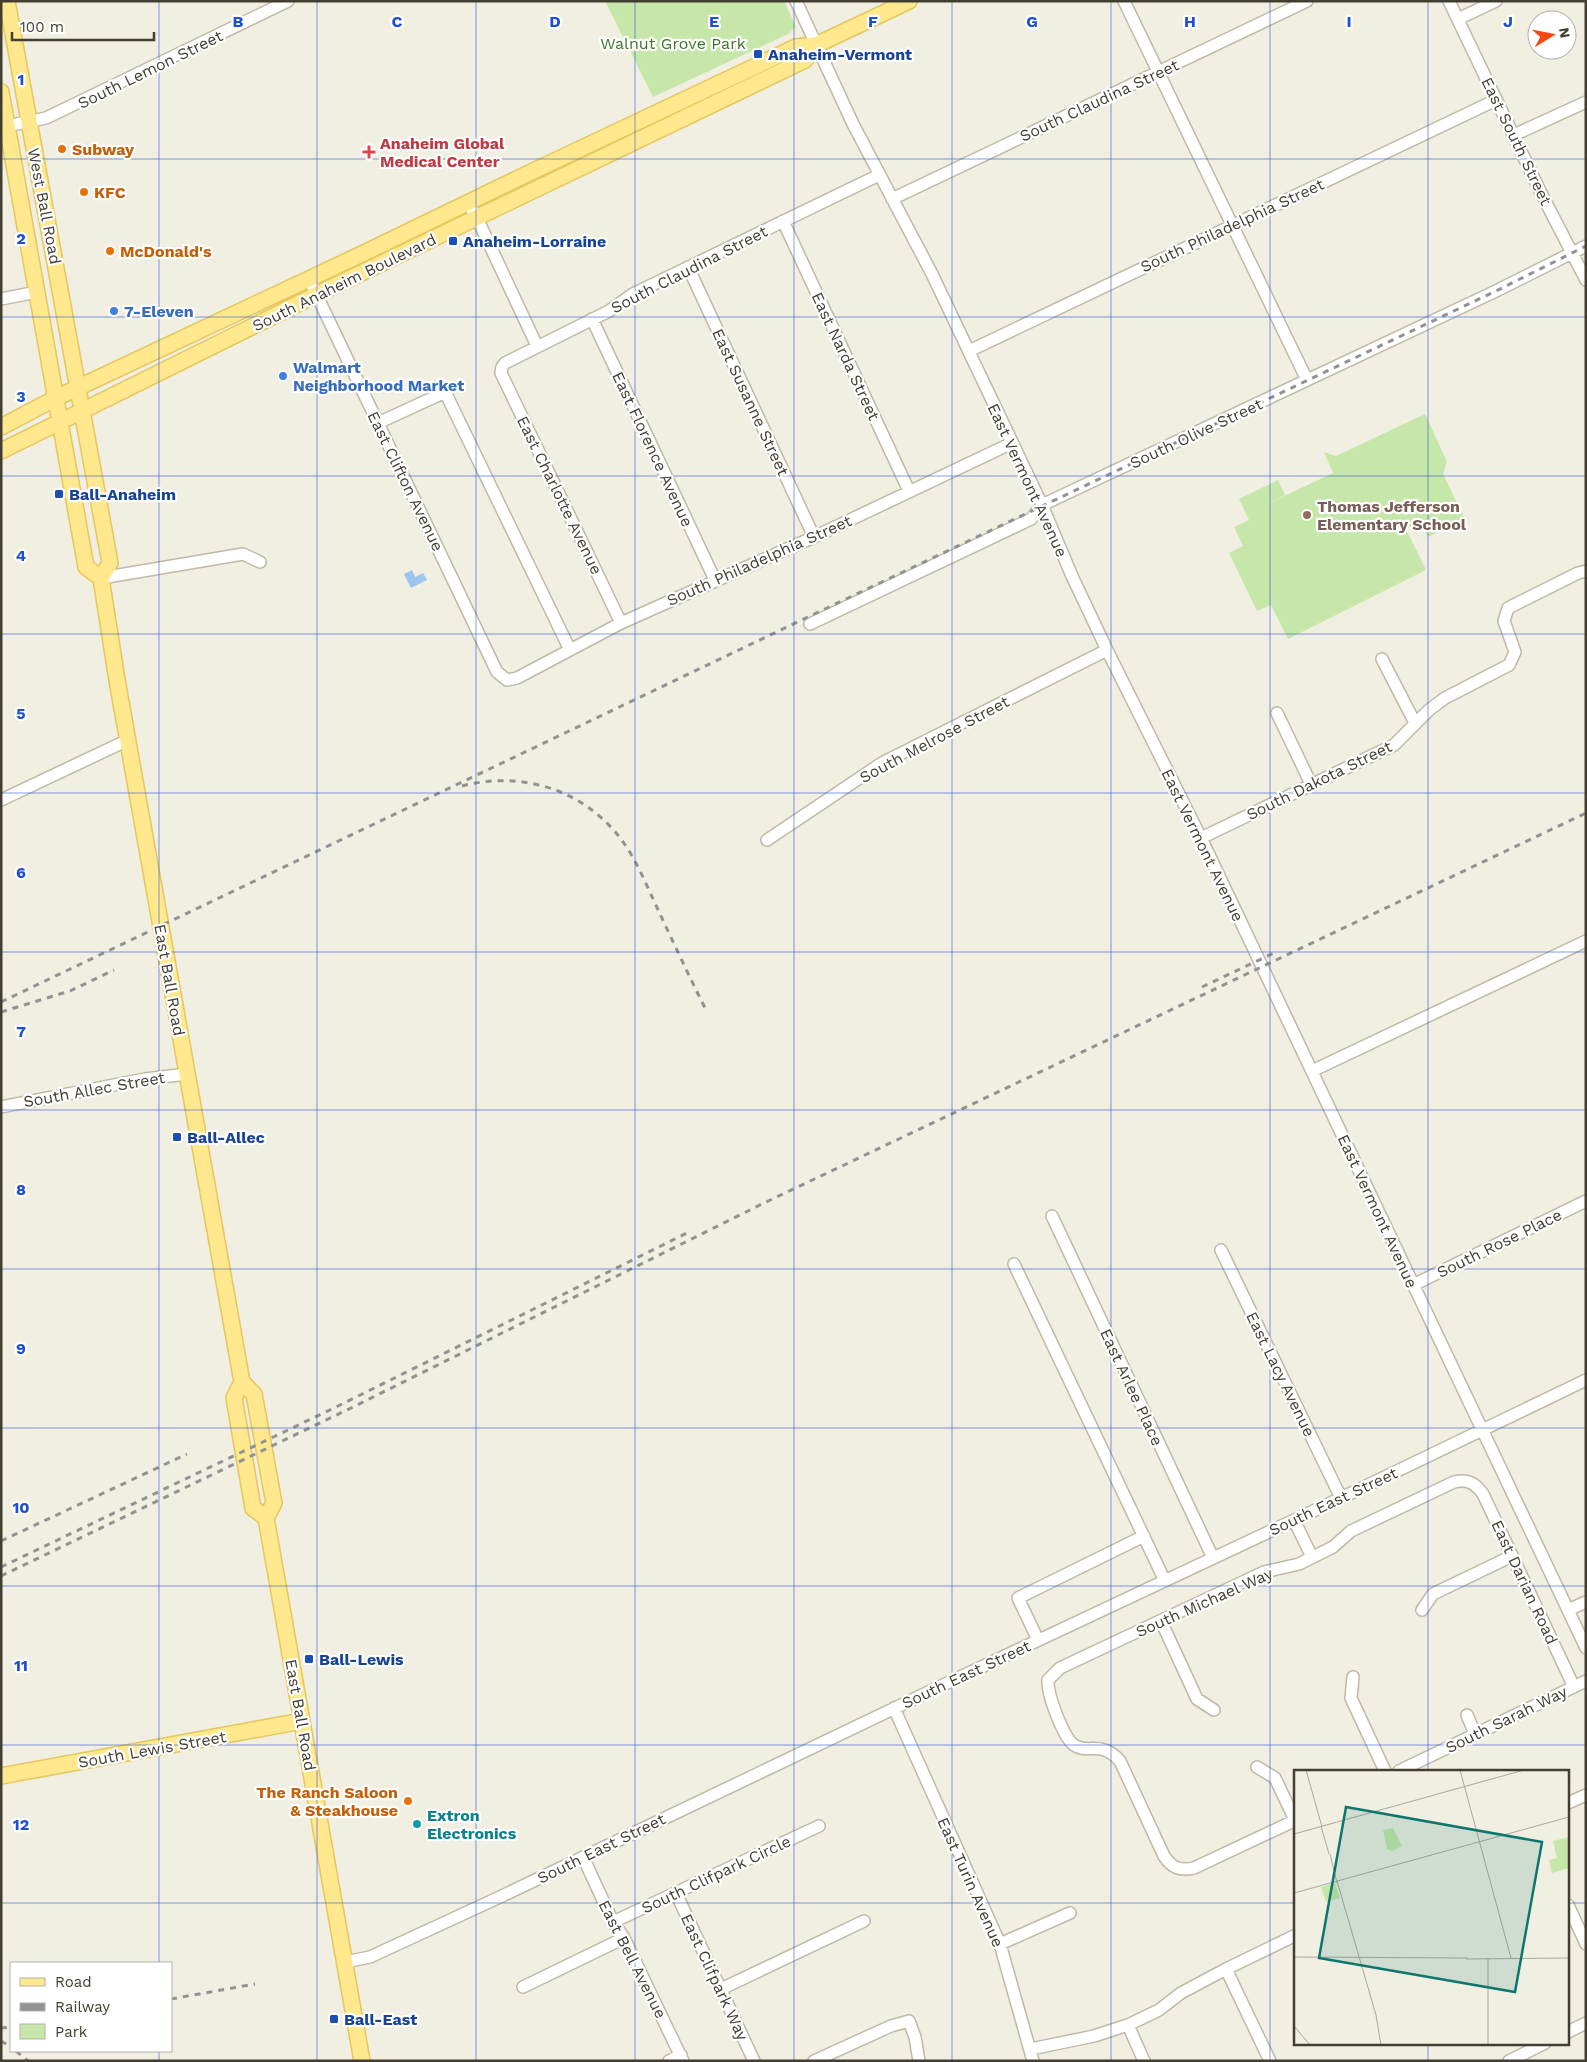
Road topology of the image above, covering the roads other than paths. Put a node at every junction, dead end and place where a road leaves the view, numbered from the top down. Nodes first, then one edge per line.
1 (7, 1) edge
2 (288, 1) edge
3 (796, 1) edge
4 (909, 1) edge
5 (1124, 1) edge
6 (1306, 1) edge
7 (1449, 1) edge
8 (1496, 1) edge
9 (1458, 19) junction
10 (816, 45) junction
11 (1158, 72) junction
12 (1, 92) edge
13 (1496, 100) junction
14 (1586, 102) edge
15 (28, 122) junction
16 (8, 126) junction
17 (1514, 135) junction
18 (879, 175) junction
19 (892, 199) junction
20 (468, 203) junction
21 (438, 217) junction
22 (477, 218) junction
23 (783, 221) junction
24 (1231, 225) junction
25 (1586, 246) edge
26 (408, 250) junction
27 (1573, 252) junction
28 (688, 268) junction
29 (309, 279) junction
30 (1586, 280) edge
31 (37, 292) junction
32 (317, 294) junction
33 (1, 299) edge
34 (592, 319) junction
35 (537, 346) junction
36 (968, 351) junction
37 (502, 367) joint
38 (1307, 380) junction
39 (79, 388) junction
40 (56, 398) junction
41 (83, 410) junction
42 (61, 421) junction
43 (378, 423) junction
44 (1, 427) edge
45 (1012, 443) junction
46 (1, 451) edge
47 (909, 491) junction
48 (1042, 505) junction
49 (814, 536) junction
50 (260, 562) dead end
51 (1586, 571) edge
52 (101, 578) junction
53 (715, 580) junction
54 (620, 623) junction
55 (810, 624) dead end
56 (570, 650) junction
57 (1107, 650) junction
58 (1382, 659) dead end
59 (507, 680) joint
60 (1277, 713) dead end
61 (1415, 724) junction
62 (128, 740) junction
63 (1311, 784) junction
64 (1, 800) edge
65 (1201, 838) junction
66 (767, 840) dead end
67 (1586, 941) edge
68 (1312, 1071) junction
69 (187, 1074) junction
70 (1, 1107) edge
71 (1586, 1201) edge
72 (1052, 1216) dead end
73 (1221, 1250) dead end
74 (1014, 1264) dead end
75 (1413, 1285) junction
76 (1586, 1380) edge
77 (242, 1382) junction
78 (1481, 1430) junction
79 (1470, 1482) joint
80 (1341, 1498) junction
81 (266, 1518) junction
82 (1294, 1520) junction
83 (1144, 1536) junction
84 (1512, 1556) junction
85 (1312, 1557) junction
86 (1213, 1558) junction
87 (1165, 1581) junction
88 (1586, 1602) edge
89 (1422, 1610) dead end
90 (1568, 1610) junction
91 (1161, 1621) junction
92 (1038, 1640) junction
93 (1586, 1648) edge
94 (1353, 1678) dead end
95 (1586, 1681) edge
96 (1574, 1687) junction
97 (894, 1708) junction
98 (1214, 1710) dead end
99 (1467, 1716) dead end
100 (302, 1721) junction
101 (1475, 1734) junction
102 (1258, 1767) dead end
103 (1386, 1770) edge
104 (1401, 1770) edge
105 (1, 1776) edge
106 (1586, 1795) edge
107 (1570, 1802) edge
108 (1294, 1816) edge
109 (1294, 1821) edge
110 (819, 1826) dead end
111 (583, 1857) junction
112 (676, 1893) junction
113 (1570, 1909) edge
114 (1070, 1913) dead end
115 (864, 1921) dead end
116 (613, 1922) junction
117 (1294, 1936) edge
118 (624, 1938) junction
119 (1000, 1944) junction
120 (1586, 1944) edge
121 (345, 1962) junction
122 (1226, 1969) junction
123 (523, 1987) dead end
124 (721, 1989) junction
125 (1586, 2023) edge
126 (1128, 2025) junction
127 (1570, 2031) edge
128 (1543, 2044) edge
129 (1031, 2049) junction
130 (682, 2058) edge
131 (362, 2061) edge
132 (669, 2061) edge
133 (754, 2061) edge
134 (814, 2061) edge
135 (919, 2061) edge
136 (1033, 2061) edge
137 (1144, 2061) edge
138 (1270, 2061) edge
139 (1509, 2061) edge

1 - 15 main road, West Ball Road
2 - 15 street, South Lemon Street
3 - 10 street, East Vermont Avenue
4 - 10 main road, South Anaheim Boulevard
5 - 11 street
6 - 11 street, South Claudina Street
7 - 9 street, East South Street
8 - 9 street
9 - 13 street, East South Street
10 - 18 street, East Vermont Avenue
10 - 20 main road, South Anaheim Boulevard
10 - 22 main road, South Anaheim Boulevard
11 - 19 street, South Claudina Street
11 - 24 street
12 - 16 main road, West Ball Road
13 - 17 street, East South Street
13 - 24 street, South Philadelphia Street
14 - 17 street
15 - 16 street, South Lemon Street
15 - 39 main road, West Ball Road
16 - 31 main road, West Ball Road
17 - 27 street, East South Street
18 - 19 street, East Vermont Avenue
18 - 23 street, South Claudina Street
19 - 36 street, East Vermont Avenue
20 - 21 main road, South Anaheim Boulevard
20 - 22 street
21 - 26 main road
21 - 29 main road, South Anaheim Boulevard
22 - 26 main road, South Anaheim Boulevard
22 - 35 street
23 - 28 street, South Claudina Street
23 - 47 street, East Narda Street
24 - 36 street, South Philadelphia Street
24 - 38 street
25 - 27 street, South Olive Street
26 - 32 main road, South Anaheim Boulevard
27 - 30 street, East South Street
27 - 38 street, South Olive Street
28 - 34 street, South Claudina Street
28 - 49 street, East Susanne Street
29 - 32 street, East Clifton Avenue
29 - 39 main road, South Anaheim Boulevard
31 - 33 street
31 - 40 main road, West Ball Road
32 - 41 main road, South Anaheim Boulevard
32 - 43 street, East Clifton Avenue
34 - 35 street, South Claudina Street
34 - 53 street, East Florence Avenue
35 - 37 street, South Claudina Street
36 - 45 street, East Vermont Avenue
37 - 54 street, East Charlotte Avenue
38 - 48 street, South Olive Street
39 - 40 main road, South Anaheim Boulevard
39 - 41 main road, West Ball Road
40 - 42 main road, West Ball Road
40 - 44 main road, South Anaheim Boulevard
41 - 42 main road, South Anaheim Boulevard
41 - 52 main road, East Ball Road
42 - 46 main road, South Anaheim Boulevard
42 - 52 main road
43 - 56 street
43 - 59 street, East Clifton Avenue
45 - 47 street, South Philadelphia Street
45 - 48 street, East Vermont Avenue
47 - 49 street, South Philadelphia Street
48 - 55 street, South Olive Street
48 - 57 street, East Vermont Avenue
49 - 53 street, South Philadelphia Street
50 - 52 street
51 - 61 street, South Dakota Street
52 - 62 main road, East Ball Road
53 - 54 street, South Philadelphia Street
54 - 56 street, South Philadelphia Street
56 - 59 street, South Philadelphia Street
57 - 65 street, East Vermont Avenue
57 - 66 street, South Melrose Street
58 - 61 street
60 - 63 street
61 - 63 street, South Dakota Street
62 - 64 street
62 - 69 main road, East Ball Road
63 - 65 street, South Dakota Street
65 - 68 street, East Vermont Avenue
67 - 68 street
68 - 75 street, East Vermont Avenue
69 - 70 street, South Allec Street
69 - 77 main road, East Ball Road
71 - 75 street, South Rose Place
72 - 86 street, East Arlee Place
73 - 80 street, East Lacy Avenue
74 - 83 street
75 - 78 street, East Vermont Avenue
76 - 78 street, South East Street
77 - 81 main road, East Ball Road
77 - 81 main road, East Ball Road
78 - 80 street, South East Street
78 - 90 street, East Vermont Avenue
79 - 84 street, East Darian Road
79 - 85 street, South Michael Way
80 - 82 street, South East Street
81 - 100 main road, East Ball Road
82 - 85 street
82 - 86 street, South East Street
83 - 87 street
83 - 92 street
84 - 89 street
84 - 96 street, East Darian Road
85 - 91 street, South Michael Way
86 - 87 street, South East Street
87 - 92 street, South East Street
88 - 90 street
90 - 93 street, East Vermont Avenue
91 - 98 street
91 - 109 street, South Michael Way
92 - 97 street, South East Street
94 - 103 street
95 - 96 street, South Sarah Way
96 - 101 street, South Sarah Way
97 - 111 street, South East Street
97 - 119 street, East Turin Avenue
99 - 101 street
100 - 105 main road, South Lewis Street
100 - 121 main road, East Ball Road
101 - 104 street, South Sarah Way
102 - 108 street
106 - 107 street
110 - 112 street, South Clifpark Circle
111 - 116 street, East Bell Avenue
111 - 121 street, South East Street
112 - 116 street, South Clifpark Circle
112 - 124 street, East Clifpark Way
113 - 120 street
114 - 119 street
115 - 124 street
116 - 118 street, East Bell Avenue
117 - 122 street
118 - 123 street
118 - 130 street, East Bell Avenue
119 - 129 street, East Turin Avenue
121 - 131 main road, East Ball Road
122 - 126 street
122 - 138 street
124 - 133 street, East Clifpark Way
125 - 127 street
126 - 129 street
126 - 137 street
128 - 139 street
129 - 136 street, East Turin Avenue
130 - 132 street
134 - 135 street

